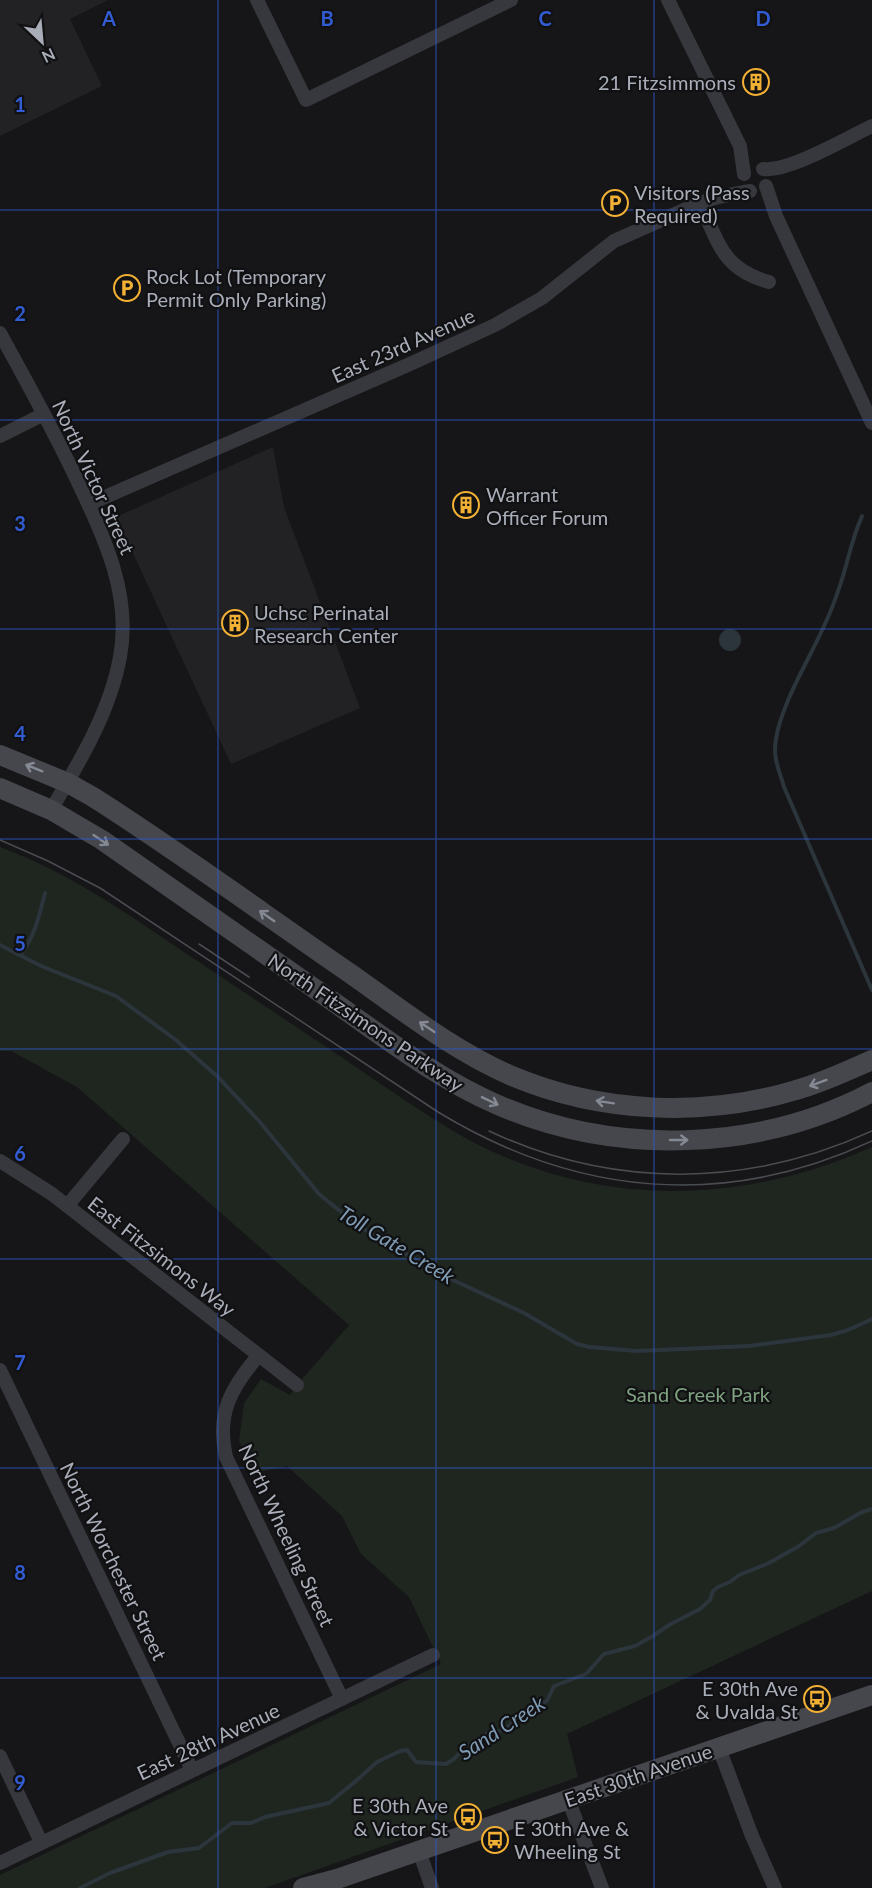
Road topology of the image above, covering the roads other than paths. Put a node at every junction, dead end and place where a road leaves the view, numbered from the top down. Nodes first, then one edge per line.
1 (257, 0) edge
2 (511, 0) edge
3 (669, 0) edge
4 (872, 126) edge
5 (740, 146) junction
6 (797, 161) junction
7 (760, 168) junction
8 (744, 175) junction
9 (767, 185) junction
10 (752, 191) junction
11 (718, 197) junction
12 (700, 203) junction
13 (776, 216) junction
14 (769, 282) dead end
15 (0, 333) edge
16 (44, 414) junction
17 (872, 423) edge
18 (0, 436) edge
19 (89, 504) junction
20 (0, 755) edge
21 (68, 783) junction
22 (0, 788) edge
23 (51, 810) junction
24 (872, 1060) edge
25 (872, 1092) edge
26 (123, 1139) dead end
27 (0, 1161) edge
28 (67, 1206) junction
29 (258, 1356) junction
30 (0, 1370) edge
31 (297, 1385) dead end
32 (433, 1655) dead end
33 (871, 1698) edge
34 (342, 1699) junction
35 (719, 1748) junction
36 (0, 1756) edge
37 (192, 1770) junction
38 (568, 1799) junction
39 (41, 1842) junction
40 (419, 1851) junction
41 (0, 1863) edge
42 (337, 1879) junction
43 (303, 1888) edge
44 (319, 1888) edge
45 (432, 1888) edge
46 (602, 1888) edge
47 (775, 1888) edge

1 - 2 street
3 - 5 street
4 - 6 street
5 - 7 street
5 - 8 street
6 - 7 street
6 - 9 street
7 - 8 street
7 - 9 street
8 - 10 street
8 - 11 street, East 23rd Avenue
9 - 10 street
9 - 13 street
10 - 11 street, East 23rd Avenue
10 - 13 street
11 - 12 street, East 23rd Avenue
12 - 14 street
12 - 19 street, East 23rd Avenue
13 - 17 street
15 - 16 street, North Victor Street
16 - 18 street
16 - 19 street, North Victor Street
19 - 21 street, North Victor Street
21 -> 20 main road, North Fitzsimons Parkway
21 - 23 street, North Victor Street
24 -> 21 main road, North Fitzsimons Parkway
22 - 23 main road, North Fitzsimons Parkway
23 -> 25 main road, North Fitzsimons Parkway
26 - 28 street
27 - 28 street, East Fitzsimons Way
28 - 29 street, East Fitzsimons Way
29 - 31 street, East Fitzsimons Way
29 - 34 street, North Wheeling Street
30 - 37 street, North Worchester Street
32 - 34 street, East 28th Avenue
33 - 35 main road, East 30th Avenue
34 - 37 street, East 28th Avenue
35 - 38 main road, East 30th Avenue
35 - 47 street
36 - 39 street
37 - 39 street, East 28th Avenue
38 - 40 main road, East 30th Avenue
38 - 46 street
39 - 41 street, East 28th Avenue
40 - 42 main road, East 30th Avenue
40 - 45 street
42 - 43 main road, East 30th Avenue
42 - 44 main road, East 30th Avenue

